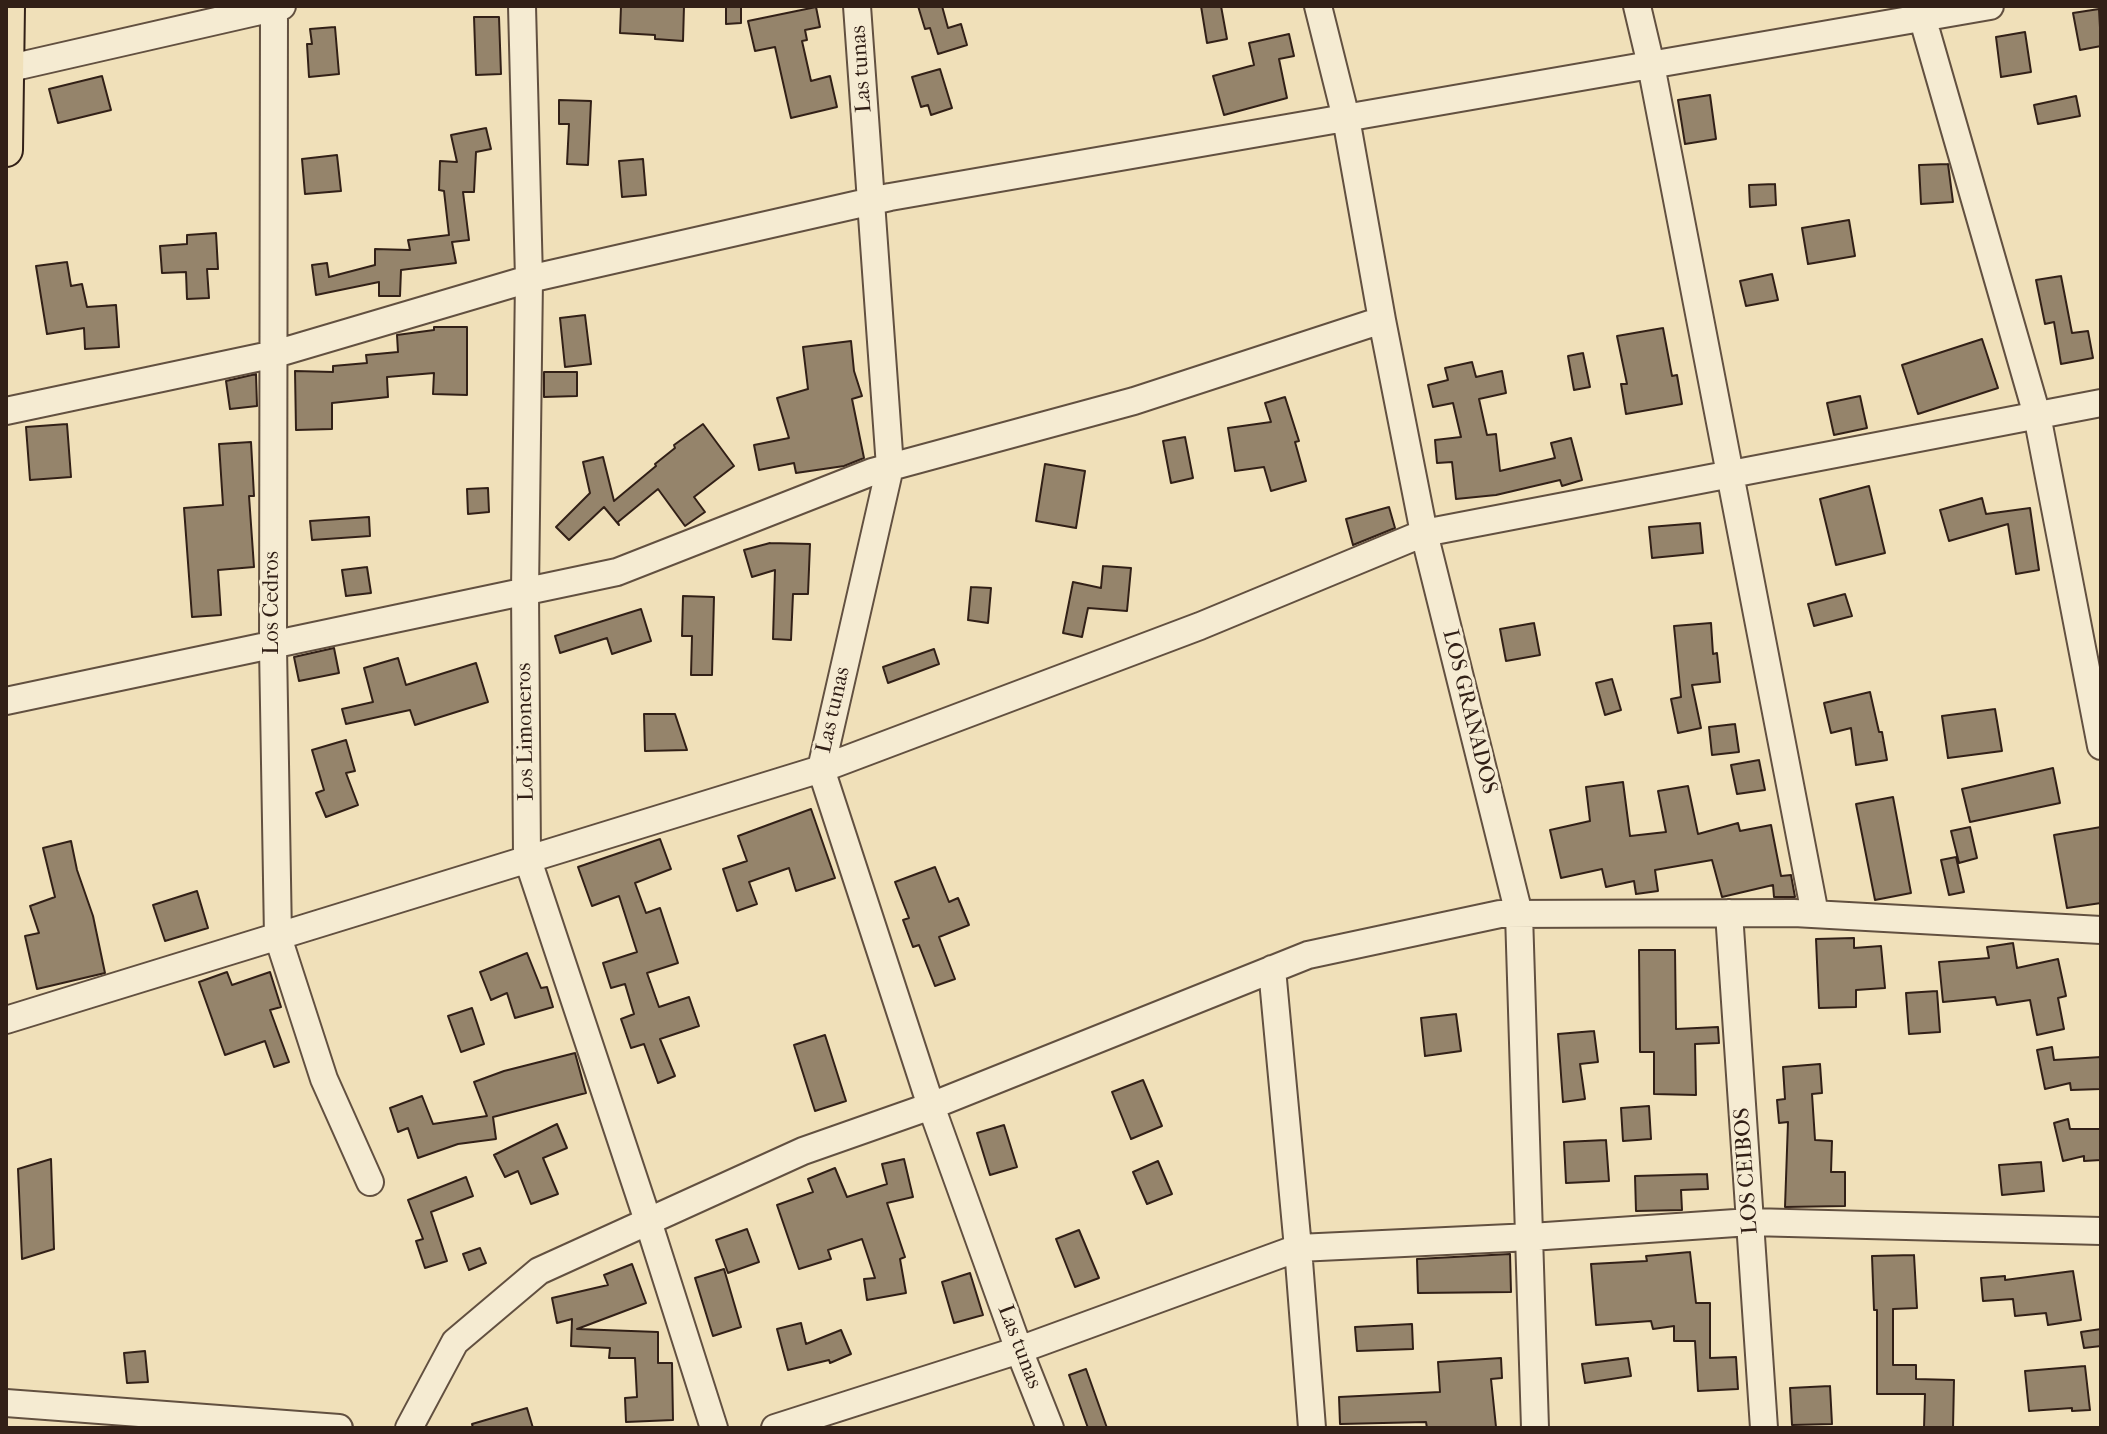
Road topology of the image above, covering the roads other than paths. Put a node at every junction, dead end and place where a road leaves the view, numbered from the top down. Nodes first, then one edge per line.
1 (8, 6) edge
2 (522, 6) edge
3 (857, 6) edge
4 (1318, 6) edge
5 (1637, 6) edge
6 (1990, 6) edge
7 (276, 7) edge
8 (1920, 12) edge
9 (1651, 65) junction
10 (7, 68) edge
11 (1346, 118) junction
12 (6, 150) edge
13 (871, 201) junction
14 (529, 279) junction
15 (1382, 320) junction
16 (275, 354) junction
17 (2101, 403) edge
18 (6, 411) edge
19 (2037, 415) junction
20 (890, 467) junction
21 (1729, 474) junction
22 (1424, 533) junction
23 (525, 591) junction
24 (273, 647) junction
25 (6, 701) edge
26 (2101, 746) edge
27 (821, 769) junction
28 (527, 857) junction
29 (1729, 913) junction
30 (1519, 914) junction
31 (1815, 914) junction
32 (2101, 930) edge
33 (278, 937) junction
34 (1272, 969) junction
35 (6, 1020) edge
36 (931, 1106) junction
37 (370, 1182) dead end
38 (648, 1221) junction
39 (1750, 1222) junction
40 (2101, 1231) edge
41 (1531, 1237) junction
42 (1298, 1248) junction
43 (1019, 1350) junction
44 (6, 1403) edge
45 (339, 1428) edge
46 (409, 1428) edge
47 (714, 1428) edge
48 (775, 1428) edge
49 (1050, 1428) edge
50 (1312, 1428) edge
51 (1535, 1428) edge
52 (1764, 1428) edge

1 - 10 main road
2 - 14 street, Los Limoneros
3 - 13 street, Las tunas
4 - 11 street, LOS GRANADOS
5 - 9 street
6 - 8 street
7 - 10 street
7 - 16 street, Los Cedros
8 - 9 street
8 - 19 street
9 - 11 street
9 - 21 street
10 - 12 main road
11 - 13 street
11 - 15 street, LOS GRANADOS
13 - 14 street
13 - 20 street, Las tunas
14 - 16 street
14 - 23 street, Los Limoneros
15 - 20 street
15 - 22 street, LOS GRANADOS
16 - 18 street
16 - 24 street, Los Cedros
17 - 19 street
19 - 21 street
19 - 26 street
20 - 23 street
20 - 27 street, Las tunas
21 - 22 street
21 - 31 street
22 - 27 street
22 - 30 street, LOS GRANADOS
23 - 24 street
23 - 28 street, Los Limoneros
24 - 25 street
24 - 33 street, Los Cedros
27 - 28 street
27 - 36 street, Las tunas
28 - 33 street
28 - 38 street, Los Limoneros
29 - 30 street
29 - 31 street
29 - 39 street, LOS CEIBOS
30 - 34 street
30 - 41 street, LOS GRANADOS
31 - 32 street
33 - 35 street
33 - 37 street, Los Cedros
34 - 36 street
34 - 42 street
36 - 38 street
36 - 43 street, Las tunas
38 - 46 street
38 - 47 street, Los Limoneros
39 - 40 street
39 - 41 street
39 - 52 street, LOS CEIBOS
41 - 42 street
41 - 51 street, LOS GRANADOS
42 - 43 street
42 - 50 street
43 - 48 street
43 - 49 street, Las tunas
44 - 45 street

